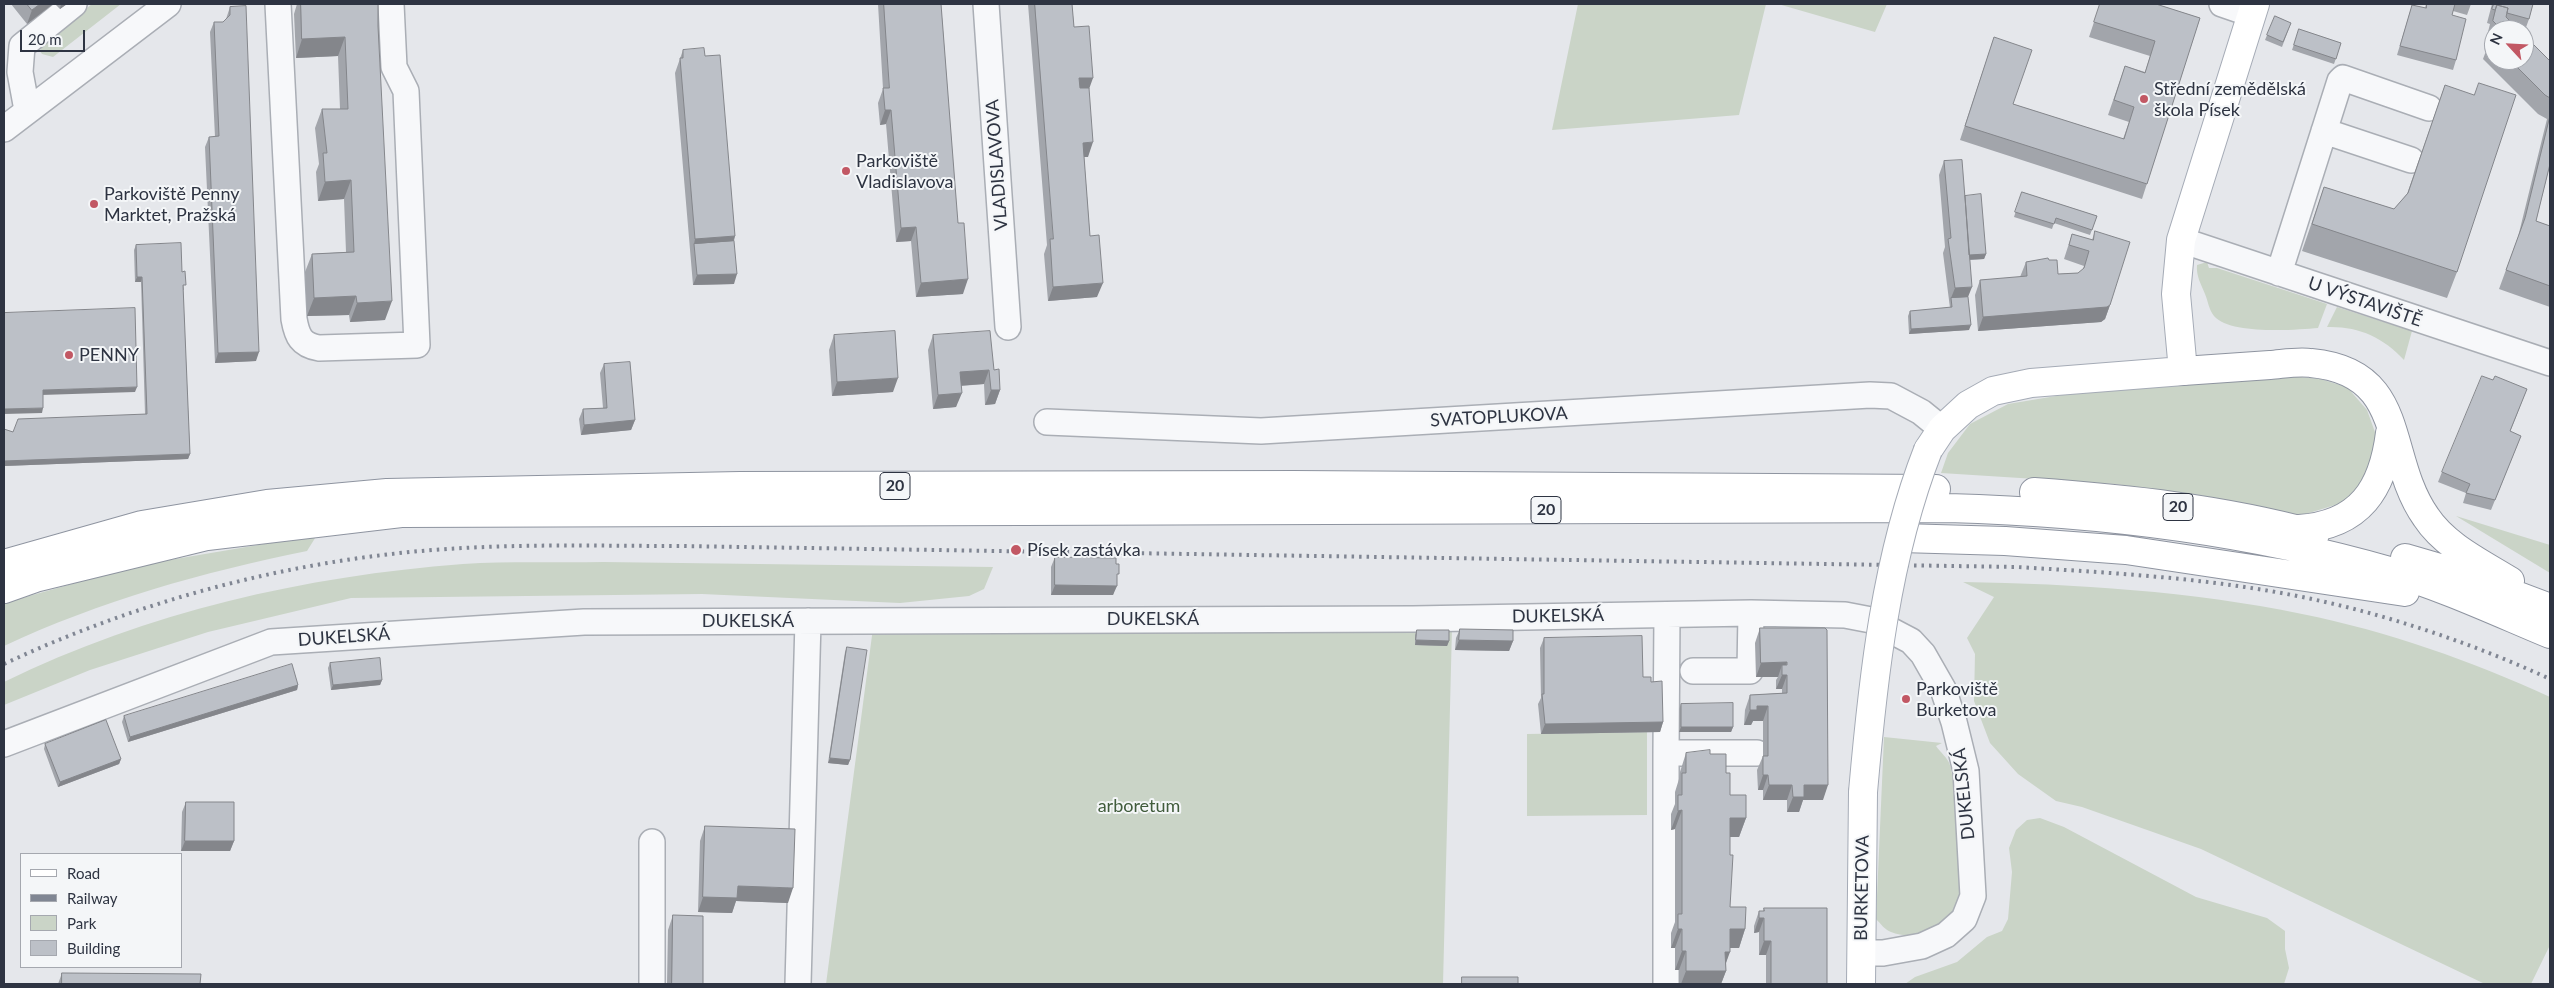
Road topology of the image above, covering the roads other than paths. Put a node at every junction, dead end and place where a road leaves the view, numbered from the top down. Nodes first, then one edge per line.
1 (74, 4) edge
2 (168, 4) edge
3 (278, 4) edge
4 (390, 4) edge
5 (986, 4) edge
6 (2222, 4) edge
7 (2253, 9) edge
8 (2429, 108) dead end
9 (27, 110) junction
10 (4, 129) edge
11 (2324, 130) junction
12 (2411, 160) dead end
13 (2181, 240) junction
14 (2279, 273) junction
15 (1008, 327) dead end
16 (2550, 363) edge
17 (2183, 371) junction
18 (1047, 422) dead end
19 (2391, 426) junction
20 (1935, 439) junction
21 (2299, 529) junction
22 (1901, 538) junction
23 (4, 564) edge
24 (4, 589) edge
25 (2550, 607) edge
26 (1751, 613) junction
27 (1667, 615) junction
28 (808, 621) junction
29 (2550, 634) edge
30 (1693, 671) dead end
31 (4, 744) edge
32 (1666, 752) junction
33 (1757, 753) dead end
34 (652, 842) dead end
35 (1861, 952) junction
36 (652, 984) edge
37 (798, 984) edge
38 (1666, 984) edge
39 (1861, 984) edge

1 - 9 street
2 - 9 street
3 - 4 street
5 - 15 street, VLADISLAVOVA
6 - 7 street
7 - 13 main road
8 - 11 street
9 - 10 street
11 - 12 street
11 - 14 street
13 - 14 street, U VÝSTAVIŠTĚ
13 - 17 main road
14 - 16 street, U VÝSTAVIŠTĚ
17 - 19 main road
17 - 20 main road
18 - 20 street, SVATOPLUKOVA
19 - 21 main road
19 - 25 main road
20 - 22 main road, BURKETOVA, bridge
21 - 23 main road, 20
21 - 25 main road, 20
22 - 29 main road
22 - 35 main road, BURKETOVA, bridge
24 - 29 main road, 20
26 - 27 street, DUKELSKÁ
26 - 30 street
26 - 35 street, DUKELSKÁ
27 - 28 street, DUKELSKÁ
27 - 32 street
28 - 31 street, DUKELSKÁ
28 - 37 street
32 - 33 street
32 - 38 street
34 - 36 street
35 - 39 main road, BURKETOVA

